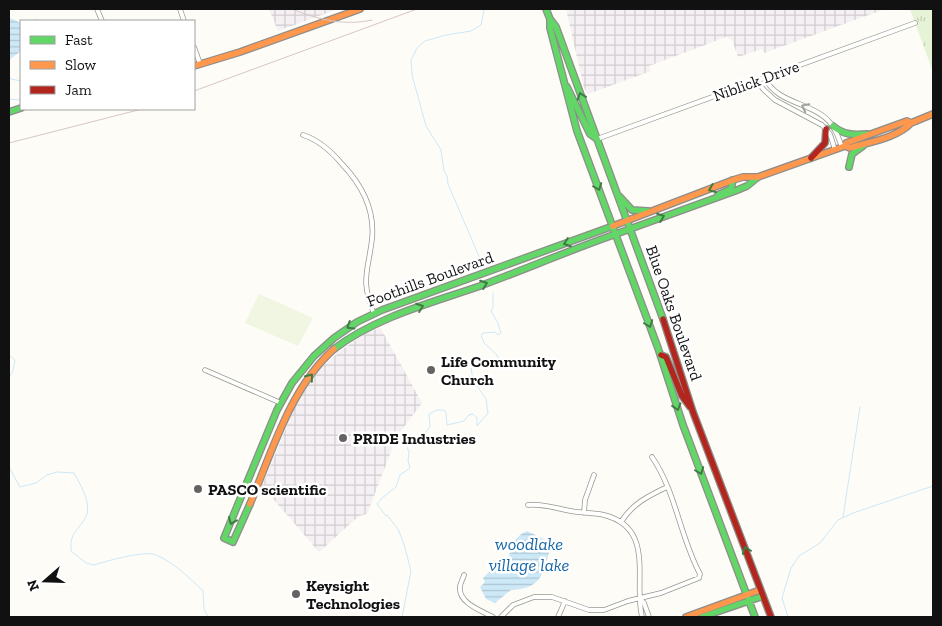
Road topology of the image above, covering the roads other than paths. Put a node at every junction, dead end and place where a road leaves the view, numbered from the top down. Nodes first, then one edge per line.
1 (360, 9) edge
2 (546, 9) edge
3 (550, 18) junction
4 (915, 23) dead end
5 (197, 65) edge
6 (765, 78) junction
7 (562, 79) junction
8 (757, 81) junction
9 (933, 114) edge
10 (911, 123) junction
11 (833, 126) junction
12 (826, 129) junction
13 (869, 134) junction
14 (303, 135) dead end
15 (597, 139) junction
16 (871, 141) junction
17 (841, 148) junction
18 (810, 159) junction
19 (849, 167) dead end
20 (758, 176) junction
21 (733, 180) junction
22 (615, 191) junction
23 (717, 197) junction
24 (654, 211) junction
25 (626, 221) junction
26 (613, 226) junction
27 (629, 229) junction
28 (616, 234) junction
29 (374, 314) junction
30 (378, 323) junction
31 (661, 356) junction
32 (204, 370) dead end
33 (281, 403) junction
34 (290, 407) junction
35 (694, 412) junction
36 (652, 457) dead end
37 (255, 464) junction
38 (594, 475) dead end
39 (668, 487) junction
40 (256, 489) junction
41 (528, 505) dead end
42 (584, 513) junction
43 (621, 522) junction
44 (464, 575) dead end
45 (762, 593) junction
46 (748, 598) junction
47 (640, 599) junction
48 (565, 601) junction
49 (647, 612) junction
50 (642, 616) edge
51 (493, 617) edge
52 (501, 617) edge
53 (558, 617) edge
54 (649, 617) edge
55 (686, 617) edge
56 (702, 617) edge
57 (755, 617) edge
58 (771, 617) edge

1 - 5 main road
2 - 3 main road, Blue Oaks Boulevard
3 - 7 main road, Blue Oaks Boulevard
15 -> 3 main road, Blue Oaks Boulevard
4 - 6 street, Niblick Drive
6 - 8 street, Niblick Drive
11 -> 6 street
7 - 15 main road
7 -> 26 main road, Blue Oaks Boulevard
8 - 12 street
8 - 15 street, Niblick Drive
9 - 10 main road, Foothills Boulevard
10 - 13 main road, Foothills Boulevard
10 - 16 main road, Foothills Boulevard
11 - 13 main road
11 - 17 street
12 - 17 street
12 - 18 main road
13 - 17 main road, Foothills Boulevard
14 - 29 street
15 - 22 main road, Blue Oaks Boulevard
16 - 17 main road, Foothills Boulevard
16 - 19 main road
17 - 18 main road, Foothills Boulevard
18 - 20 main road, Foothills Boulevard
20 - 21 main road, Foothills Boulevard
20 - 23 main road, Foothills Boulevard
21 - 23 main road
21 -> 24 main road, Foothills Boulevard
22 - 24 main road
22 - 25 main road, Blue Oaks Boulevard
27 -> 23 main road, Foothills Boulevard
24 - 25 main road, Foothills Boulevard
25 - 26 main road, Foothills Boulevard
25 - 27 main road, Blue Oaks Boulevard
26 - 28 main road, Blue Oaks Boulevard
26 -> 29 main road, Foothills Boulevard
27 - 28 main road, Foothills Boulevard
27 - 35 main road, Blue Oaks Boulevard
30 -> 28 main road, Foothills Boulevard
28 -> 31 main road, Blue Oaks Boulevard
29 - 30 main road
29 -> 33 main road, Foothills Boulevard
34 -> 30 main road, Foothills Boulevard
31 - 35 main road
31 -> 46 main road, Blue Oaks Boulevard
32 - 33 street
33 - 34 main road
33 - 37 main road, Foothills Boulevard
34 - 40 main road, Foothills Boulevard
45 -> 35 main road, Blue Oaks Boulevard
36 - 39 street
37 - 40 main road
37 -> 40 main road, Foothills Boulevard
38 - 42 street
39 - 43 street
39 - 47 street
41 - 42 street
42 - 43 street
43 - 47 street
44 - 51 street
45 - 46 main road
45 - 58 main road, Blue Oaks Boulevard
46 - 55 main road
46 - 56 main road
46 - 57 main road, Blue Oaks Boulevard
47 - 48 street
47 - 49 street
47 - 50 street
48 - 52 street
48 - 53 street
49 - 50 street
49 - 54 street

